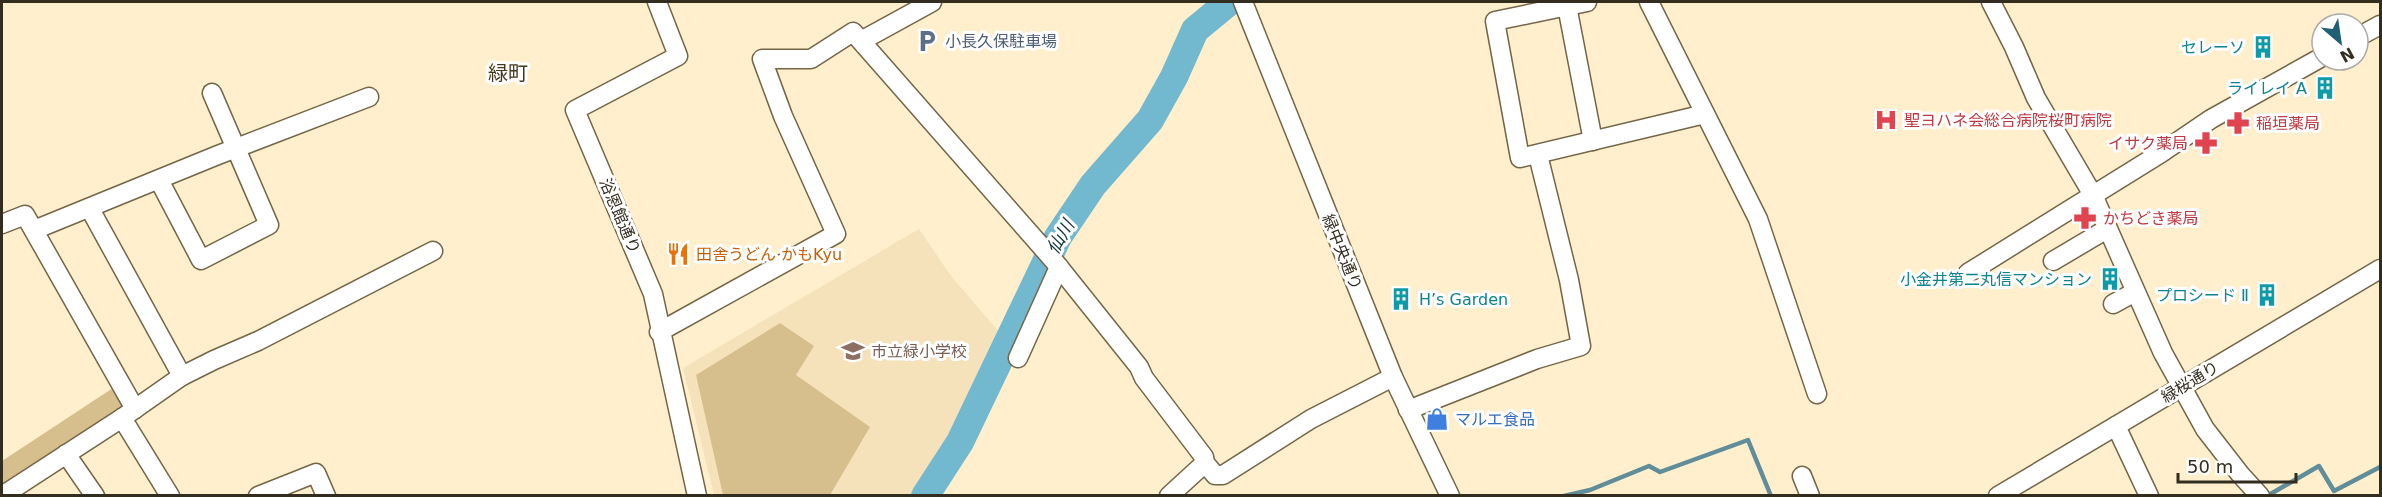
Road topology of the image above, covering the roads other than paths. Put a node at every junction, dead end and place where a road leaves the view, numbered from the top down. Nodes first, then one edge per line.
1 (657, 2) edge
2 (932, 2) edge
3 (1244, 2) edge
4 (1587, 2) edge
5 (1649, 2) edge
6 (1990, 2) edge
7 (1567, 6) junction
8 (861, 41) junction
9 (2310, 64) edge
10 (212, 93) dead end
11 (369, 97) dead end
12 (1705, 114) junction
13 (1593, 141) junction
14 (236, 149) junction
15 (1538, 155) junction
16 (159, 180) junction
17 (2093, 195) junction
18 (90, 209) junction
19 (2, 224) edge
20 (2107, 229) junction
21 (34, 230) junction
22 (433, 251) dead end
23 (2053, 261) dead end
24 (1057, 265) junction
25 (2380, 269) edge
26 (1968, 273) dead end
27 (2135, 292) junction
28 (2113, 304) dead end
29 (659, 332) junction
30 (1018, 358) dead end
31 (182, 376) junction
32 (1393, 377) junction
33 (2182, 387) junction
34 (1817, 394) dead end
35 (1408, 410) junction
36 (128, 414) junction
37 (2116, 426) junction
38 (66, 454) junction
39 (1205, 463) junction
40 (1802, 476) dead end
41 (2, 495) edge
42 (95, 495) edge
43 (170, 495) edge
44 (258, 495) edge
45 (326, 495) edge
46 (697, 495) edge
47 (1168, 495) edge
48 (1450, 495) edge
49 (1810, 495) edge
50 (1998, 495) edge
51 (2149, 495) edge
52 (2259, 495) edge

1 - 29 street, 浴恩館通り
2 - 8 street
3 - 32 street, 緑中央通り
4 - 7 street
5 - 12 street
6 - 17 street
7 - 13 street
7 - 15 street
8 - 24 street
8 - 29 street
9 - 17 street
10 - 14 street
11 - 14 street
12 - 13 street
12 - 34 street
13 - 15 street
14 - 16 street
14 - 16 street
15 - 35 street
16 - 18 street
17 - 20 street
17 - 26 street
18 - 21 street
18 - 31 street
19 - 21 street
20 - 23 street
20 - 27 street
21 - 36 street
22 - 31 street
24 - 30 street
24 - 39 street
25 - 33 street, 緑桜通り
27 - 28 street
27 - 33 street
29 - 46 street, 浴恩館通り
31 - 36 street
32 - 35 street, 緑中央通り
32 - 39 street
33 - 37 street, 緑桜通り
33 - 52 street
35 - 48 street, 緑中央通り
36 - 38 street
36 - 43 street
37 - 50 street, 緑桜通り
37 - 51 street
38 - 41 street
38 - 42 street
39 - 47 street
40 - 49 street
44 - 45 street

